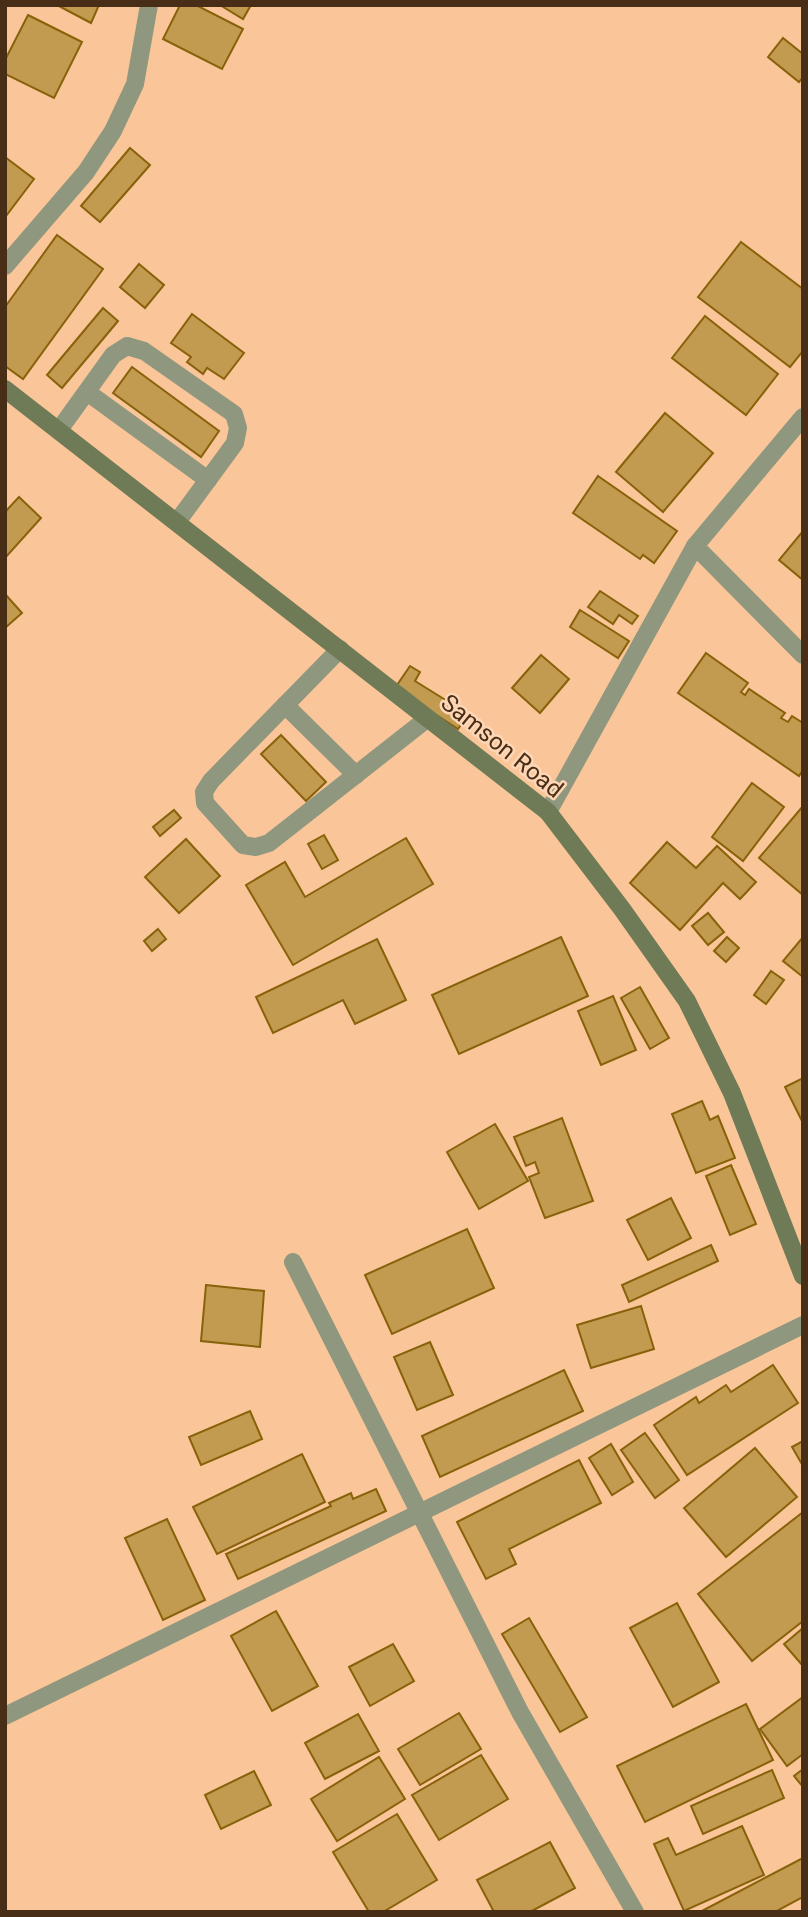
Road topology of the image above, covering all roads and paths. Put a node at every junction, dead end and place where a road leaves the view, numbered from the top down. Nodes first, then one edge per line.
1 (149, 5) edge
2 (5, 266) edge
3 (5, 388) edge
4 (87, 392) junction
5 (803, 417) edge
6 (59, 430) junction
7 (208, 480) junction
8 (177, 522) junction
9 (695, 546) junction
10 (340, 649) junction
11 (803, 655) edge
12 (285, 705) junction
13 (428, 718) junction
14 (356, 775) junction
15 (548, 812) junction
16 (293, 1262) dead end
17 (803, 1276) edge
18 (803, 1325) edge
19 (419, 1513) junction
20 (5, 1716) edge
21 (635, 1912) edge

1 - 2 street
3 - 6 street, Samson Road
4 - 6 street
4 - 7 street
4 - 7 street
5 - 9 street
6 - 8 street, Samson Road
7 - 8 street
8 - 10 street, Samson Road
9 - 11 street
9 - 15 street
10 - 12 street
10 - 13 street, Samson Road
12 - 14 street
12 - 14 street
13 - 14 street
13 - 15 street, Samson Road
15 - 17 street, Samson Road
16 - 19 street
18 - 19 street
19 - 20 street
19 - 21 street

